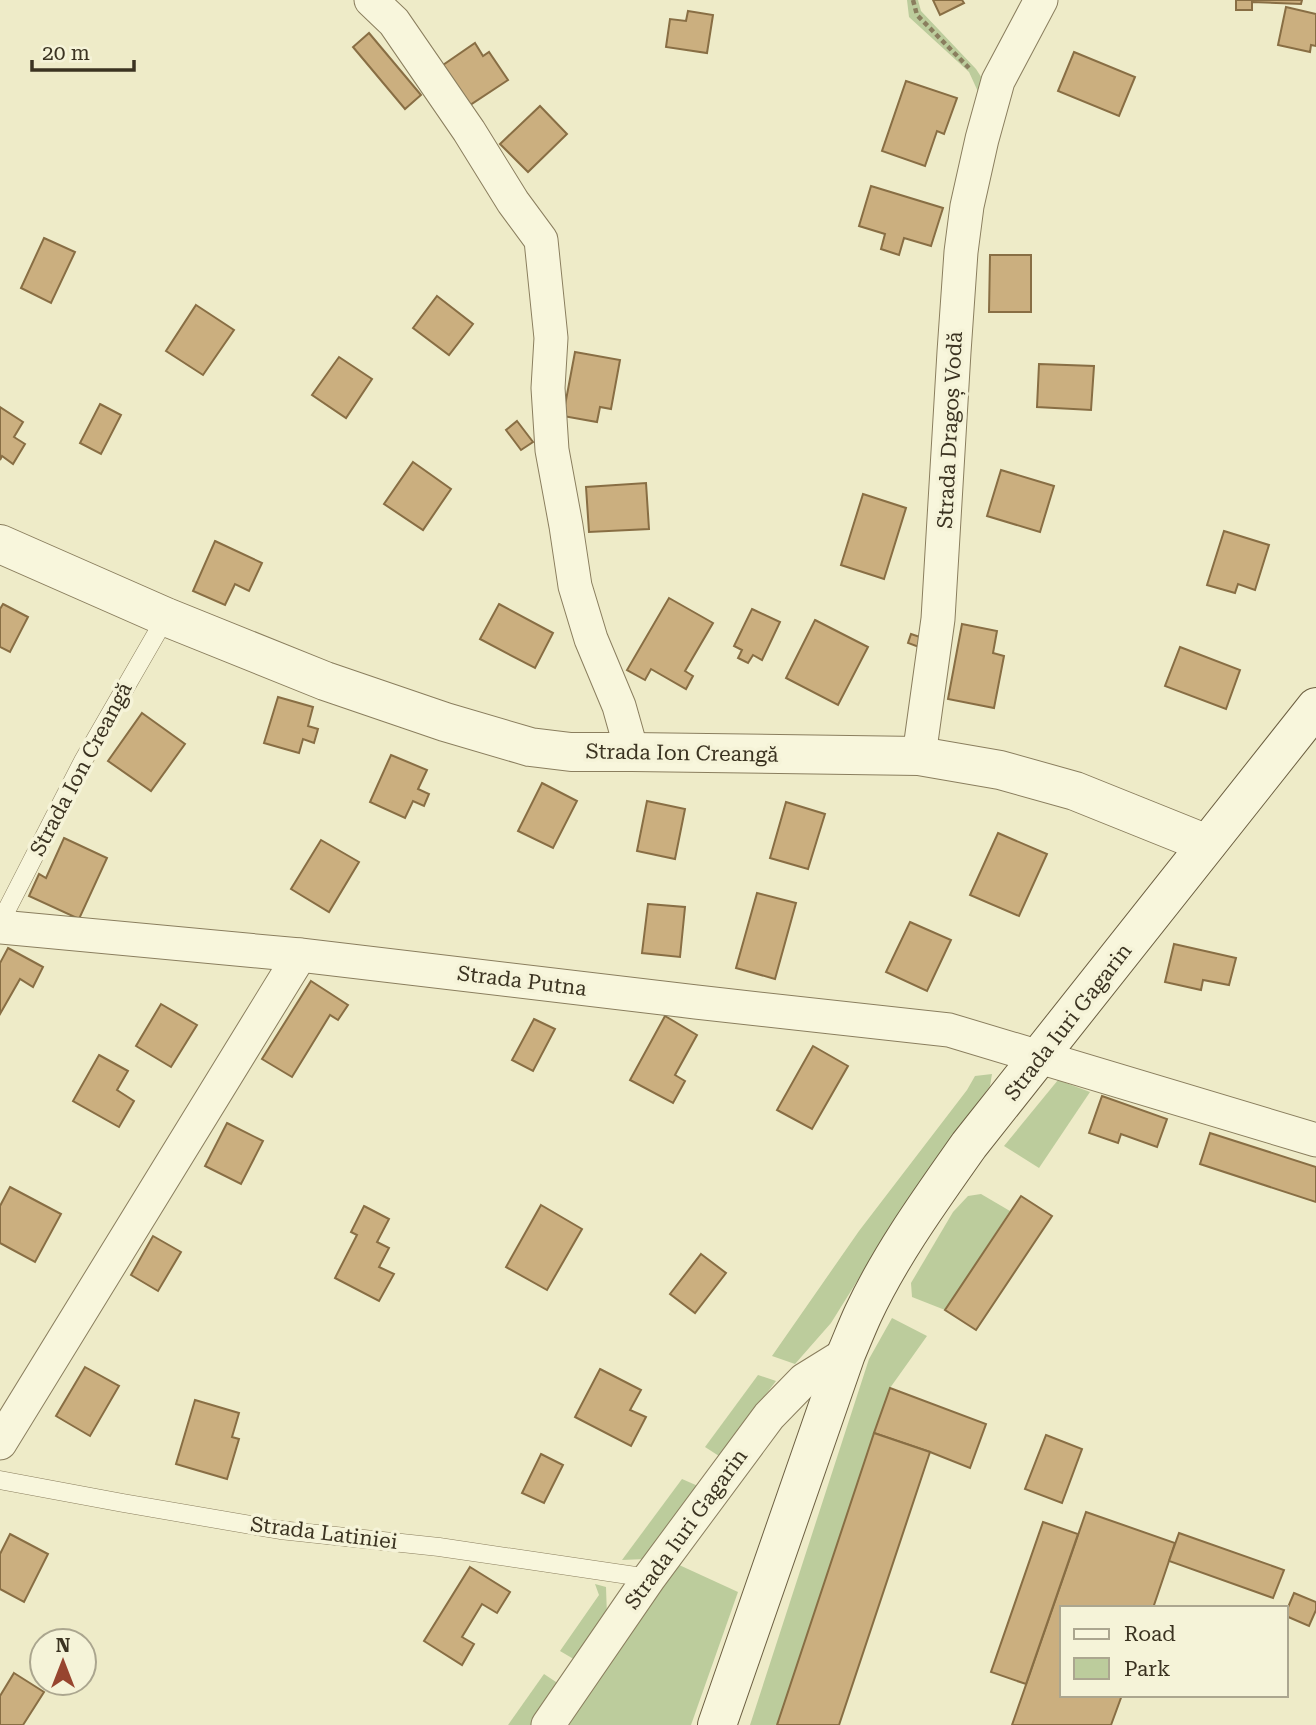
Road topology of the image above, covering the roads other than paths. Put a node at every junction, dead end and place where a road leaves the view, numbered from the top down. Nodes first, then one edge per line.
1 (371, 0) edge
2 (1041, 0) edge
3 (0, 544) edge
4 (166, 617) junction
5 (1316, 707) edge
6 (632, 752) junction
7 (919, 756) junction
8 (1207, 844) junction
9 (0, 925) edge
10 (300, 956) junction
11 (1041, 1056) junction
12 (1316, 1140) edge
13 (846, 1354) junction
14 (0, 1443) edge
15 (0, 1480) edge
16 (649, 1578) junction
17 (548, 1725) edge
18 (717, 1725) edge

1 - 6 street
2 - 7 street, Strada Dragoș Vodă
3 - 4 street, Strada Ion Creangă
4 - 6 street, Strada Ion Creangă
4 - 9 lane, Strada Ion Creangă
5 - 8 street, Strada Iuri Gagarin
6 - 7 street, Strada Ion Creangă
7 - 8 street, Strada Ion Creangă
8 - 11 street, Strada Iuri Gagarin
9 - 10 street, Strada Putna
10 - 11 street, Strada Putna
10 - 14 street
11 - 12 street, Strada Putna
11 - 13 street, Strada Iuri Gagarin
13 - 16 street, Strada Iuri Gagarin
13 - 18 street, Strada Iuri Gagarin
15 - 16 lane, Strada Latiniei
16 - 17 street, Strada Iuri Gagarin

